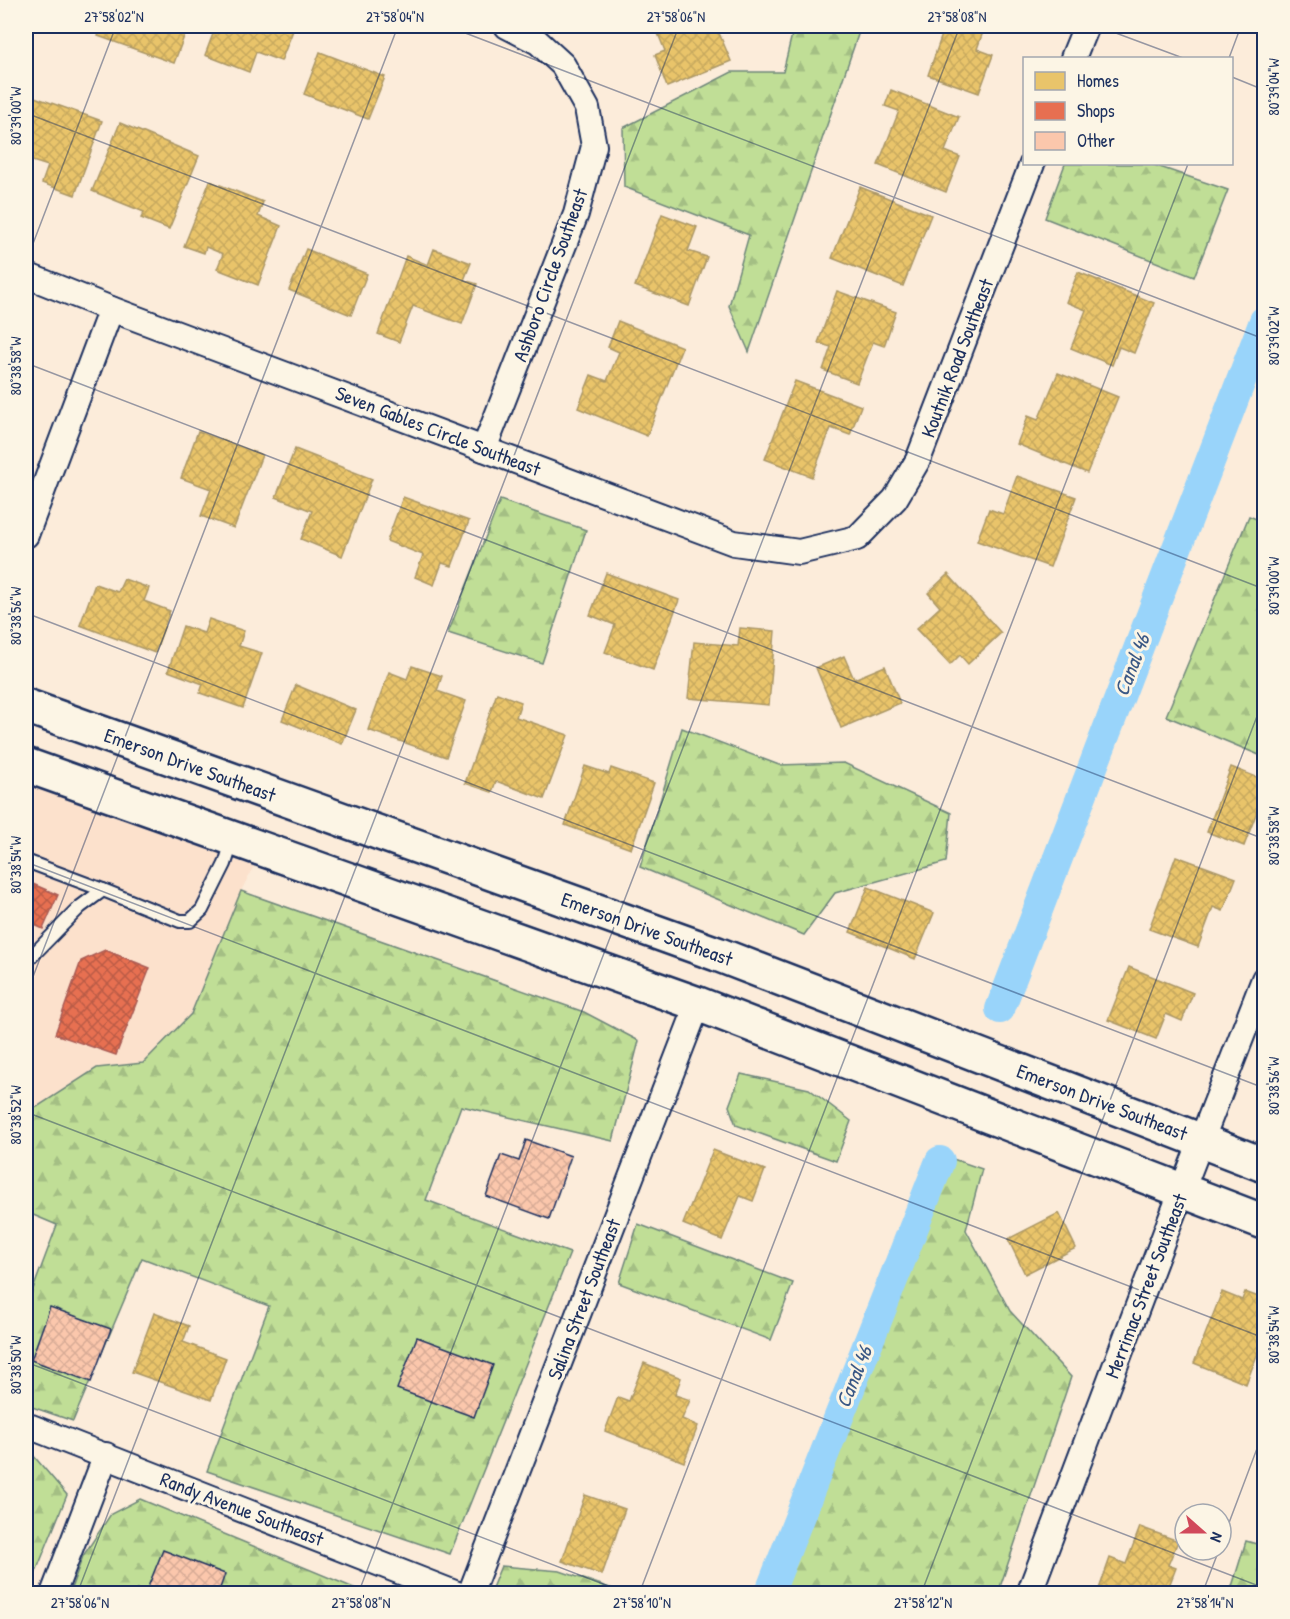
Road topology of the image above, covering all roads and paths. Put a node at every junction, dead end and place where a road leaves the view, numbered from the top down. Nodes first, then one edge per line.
1 (507, 26) edge
2 (1086, 26) edge
3 (1073, 57) edge
4 (1032, 165) edge
5 (26, 275) edge
6 (111, 309) junction
7 (484, 449) junction
8 (26, 535) edge
9 (856, 538) joint
10 (26, 706) edge
11 (26, 765) edge
12 (233, 839) junction
13 (26, 861) edge
14 (103, 890) junction
15 (26, 961) edge
16 (1264, 979) edge
17 (698, 1004) junction
18 (1202, 1140) junction
19 (1264, 1165) edge
20 (1182, 1190) junction
21 (1264, 1222) edge
22 (26, 1425) edge
23 (106, 1455) junction
24 (53, 1593) edge
25 (457, 1593) edge
26 (470, 1593) edge
27 (1029, 1593) edge

1 - 7 street, Ashboro Circle Southeast
2 - 3 street
4 - 9 street, Koutnik Road Southeast
5 - 6 street, Seven Gables Circle Southeast
6 - 7 street, Seven Gables Circle Southeast
6 - 8 street
7 - 9 street, Seven Gables Circle Southeast
10 - 18 street, Emerson Drive Southeast
11 - 12 street
12 - 14 lane
12 - 17 street
13 - 14 lane
14 - 15 lane
16 - 18 street, Merrimac Street Southeast
17 - 20 street
17 - 26 street, Salina Street Southeast
18 - 19 street, Emerson Drive Southeast
18 - 20 street, Merrimac Street Southeast
20 - 21 street
20 - 27 street, Merrimac Street Southeast
22 - 23 street, Randy Avenue Southeast
23 - 24 street
23 - 25 street, Randy Avenue Southeast

